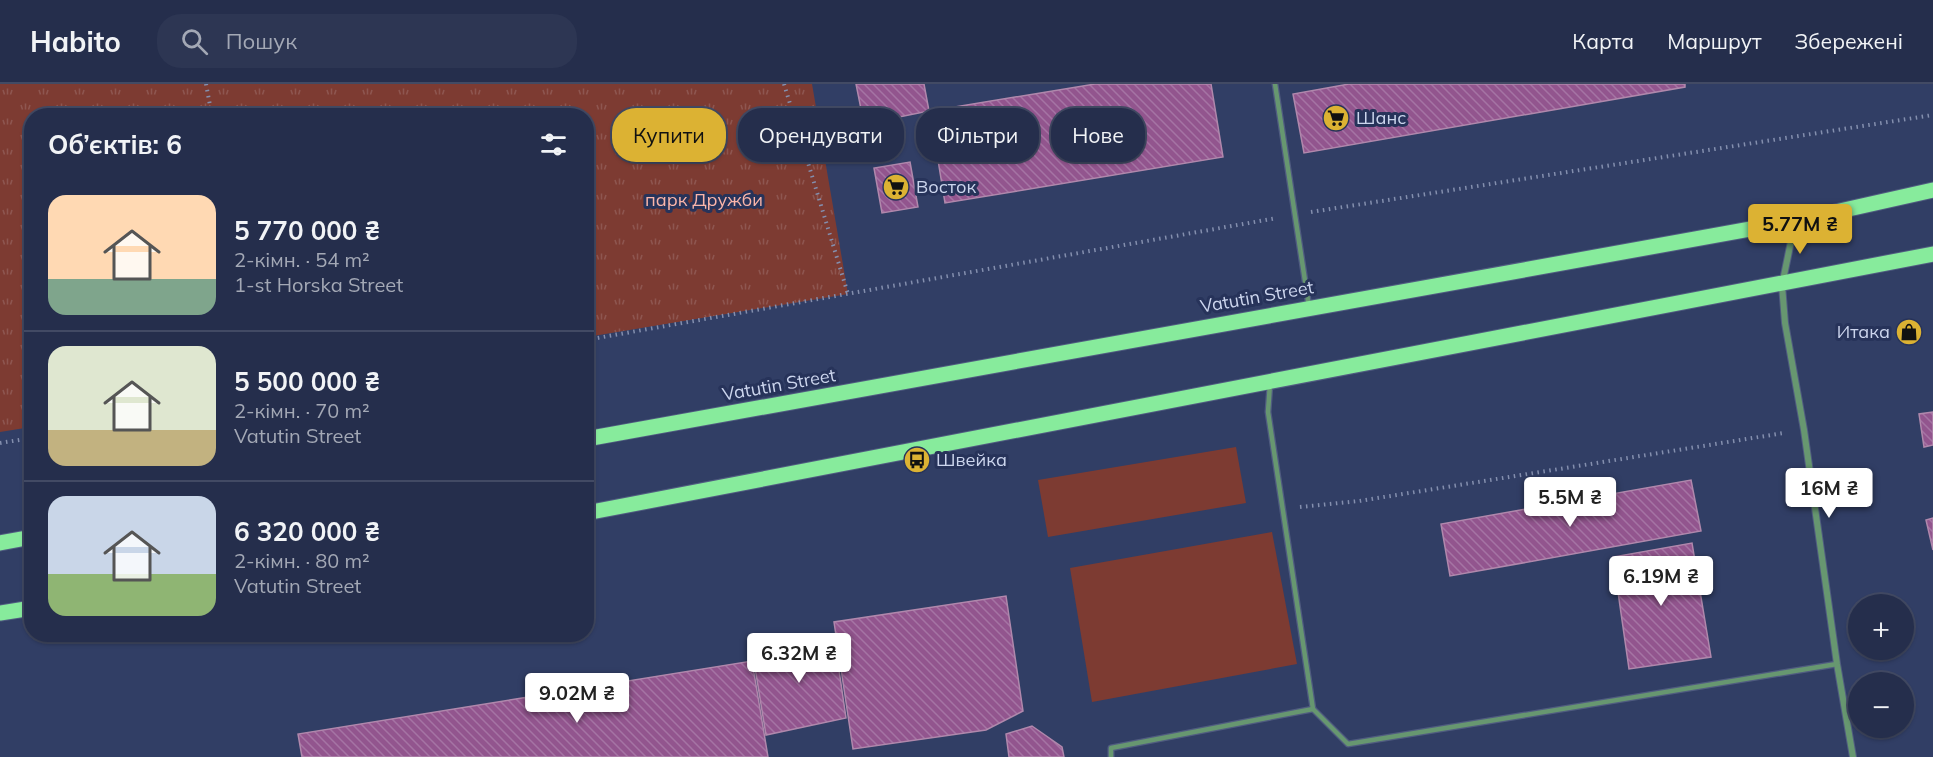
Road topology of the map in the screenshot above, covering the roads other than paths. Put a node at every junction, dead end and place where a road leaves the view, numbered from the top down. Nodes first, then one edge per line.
1 (1275, 84) edge
2 (1933, 190) edge
3 (1795, 221) junction
4 (1933, 254) edge
5 (1782, 285) junction
6 (1309, 307) junction
7 (1270, 383) junction
8 (594, 438) edge
9 (594, 511) edge
10 (24, 538) edge
11 (0, 543) edge
12 (24, 609) edge
13 (0, 613) edge
14 (1837, 664) junction
15 (1312, 709) junction
16 (1111, 757) edge
17 (1853, 757) edge

1 - 6 lane
2 - 3 main road, Vatutin Street
3 - 5 street
3 - 6 main road, Vatutin Street
4 - 5 main road
5 - 7 main road
5 - 14 street
6 - 8 main road, Vatutin Street
7 - 9 main road
7 - 15 lane
10 - 11 main road
12 - 13 main road
14 - 15 lane
14 - 17 street
15 - 16 lane

